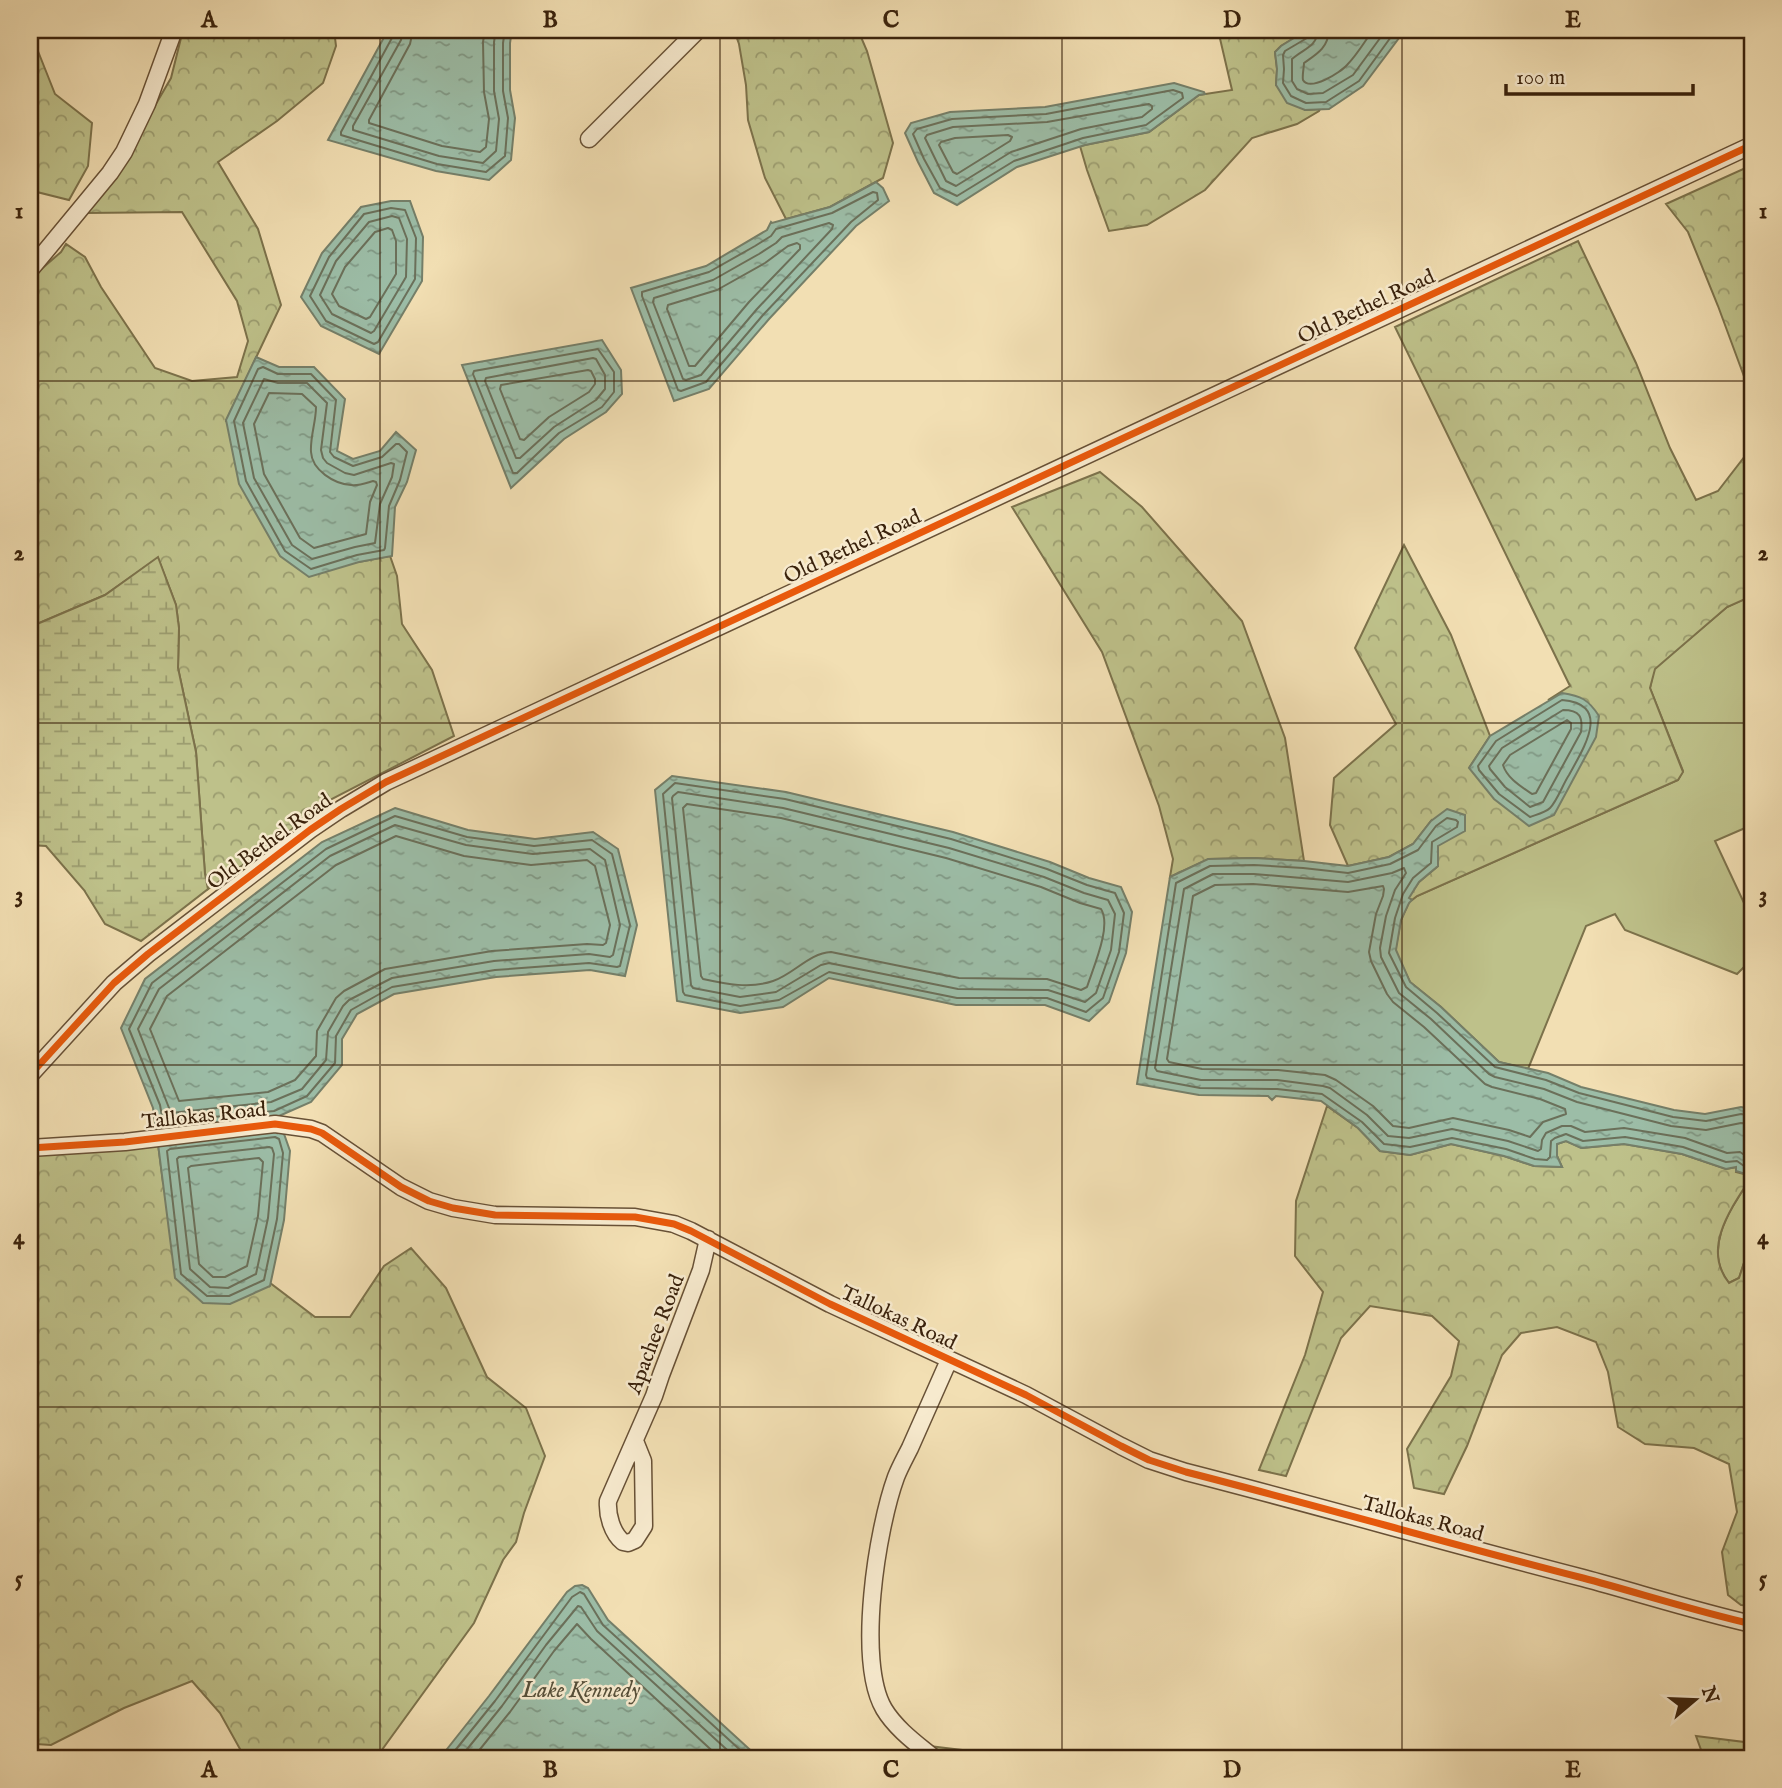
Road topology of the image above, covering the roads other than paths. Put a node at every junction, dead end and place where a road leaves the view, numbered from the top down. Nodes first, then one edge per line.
1 (174, 30) edge
2 (698, 30) edge
3 (589, 139) dead end
4 (1752, 145) edge
5 (30, 270) edge
6 (30, 1075) edge
7 (30, 1148) edge
8 (708, 1239) junction
9 (949, 1360) junction
10 (635, 1441) junction
11 (1752, 1624) edge
12 (934, 1758) edge

1 - 5 street
2 - 3 street
4 - 6 street, Old Bethel Road
7 - 8 street, Tallokas Road
8 - 9 street, Tallokas Road
8 - 10 street, Apachee Road
9 - 11 street, Tallokas Road
9 - 12 street
10 - 10 street, Apachee Road

